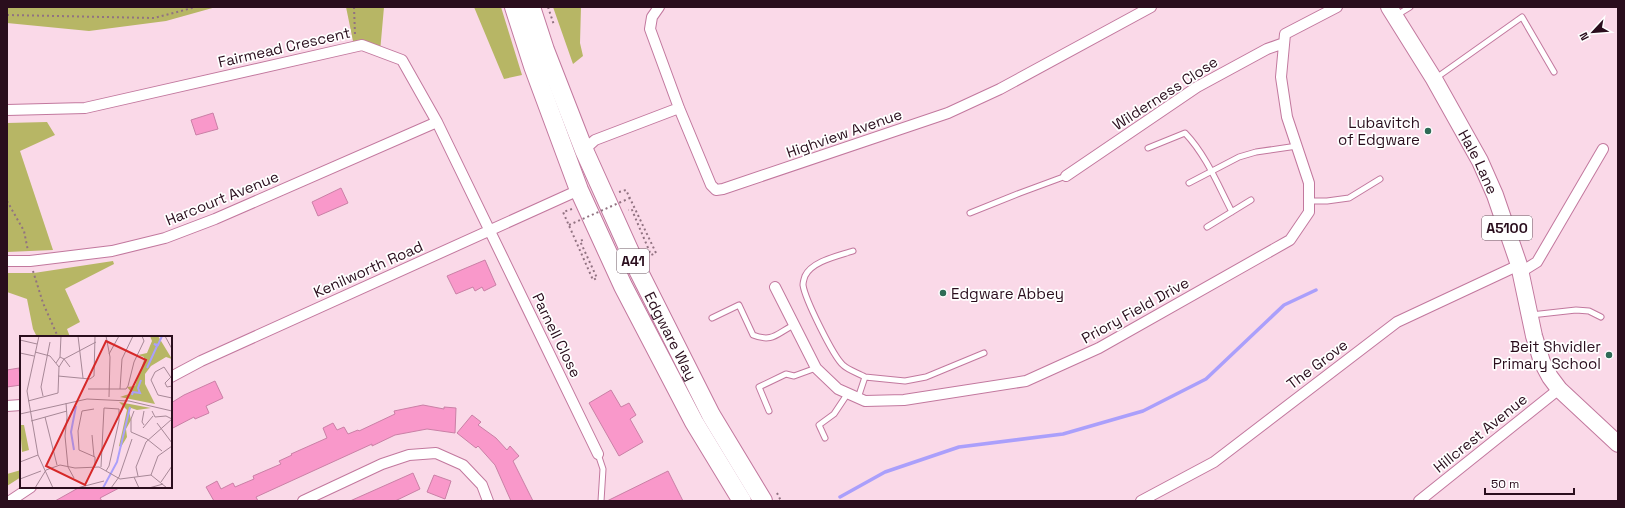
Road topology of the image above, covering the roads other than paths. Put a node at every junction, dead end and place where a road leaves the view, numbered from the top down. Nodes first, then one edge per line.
1 (514, 7) edge
2 (531, 7) edge
3 (659, 7) edge
4 (1151, 7) edge
5 (1337, 7) edge
6 (1410, 7) edge
7 (1392, 12) edge
8 (1284, 43) junction
9 (1554, 72) dead end
10 (1434, 79) junction
11 (678, 108) junction
12 (7, 110) edge
13 (437, 122) junction
14 (1297, 146) junction
15 (1148, 148) dead end
16 (1603, 149) dead end
17 (584, 150) junction
18 (1212, 171) junction
19 (1066, 176) joint
20 (1380, 179) dead end
21 (1190, 183) dead end
22 (579, 190) junction
23 (1251, 200) dead end
24 (1309, 201) junction
25 (1232, 212) junction
26 (970, 214) dead end
27 (1207, 227) dead end
28 (490, 230) junction
29 (853, 251) dead end
30 (7, 260) edge
31 (1520, 269) junction
32 (775, 287) dead end
33 (1530, 315) junction
34 (1601, 317) dead end
35 (712, 318) dead end
36 (794, 325) junction
37 (984, 353) dead end
38 (816, 368) junction
39 (172, 376) edge
40 (865, 377) junction
41 (1559, 389) junction
42 (848, 394) junction
43 (858, 398) junction
44 (20, 405) edge
45 (7, 406) edge
46 (770, 411) dead end
47 (825, 438) dead end
48 (1618, 444) edge
49 (598, 454) joint
50 (30, 488) edge
51 (10, 501) edge
52 (302, 501) edge
53 (488, 501) edge
54 (601, 501) edge
55 (742, 501) edge
56 (763, 501) edge
57 (1141, 501) edge
58 (1419, 501) edge

1 - 22 highway, Edgware Way / A41
2 - 17 highway, Edgware Way / A41
3 - 11 street
4 - 11 street, Highview Avenue
5 - 8 street
6 - 7 lane
7 - 10 main road, Hale Lane / A5100
8 - 14 street, Priory Field Drive
8 - 19 street, Wilderness Close
9 - 10 lane
10 - 31 main road, Hale Lane / A5100
11 - 17 street
12 - 13 street, Fairmead Crescent
13 - 28 street, Fairmead Crescent
13 - 30 street, Harcourt Avenue
14 - 18 lane
14 - 24 street, Priory Field Drive
15 - 18 lane
16 - 31 street, The Grove
17 - 56 highway, Edgware Way / A41
18 - 21 lane
18 - 25 lane
19 - 26 lane
20 - 24 lane
22 - 28 street, Kenilworth Road
22 - 55 highway, Edgware Way / A41
23 - 25 lane
24 - 43 street, Priory Field Drive
25 - 27 lane
28 - 39 street, Kenilworth Road
28 - 49 street, Parnell Close
29 - 40 lane
31 - 33 main road, Hale Lane / A5100
31 - 57 street, The Grove
32 - 36 street, Priory Field Drive
33 - 34 lane
33 - 41 main road, Hale Lane / A5100
35 - 36 lane
36 - 38 street, Priory Field Drive
37 - 40 lane
38 - 42 street, Priory Field Drive
38 - 46 lane
40 - 43 lane
41 - 48 main road, Hale Lane / A5100
41 - 58 street, Hillcrest Avenue
42 - 43 street, Priory Field Drive
42 - 47 lane
44 - 45 street
49 - 54 lane
50 - 51 street
52 - 53 street

